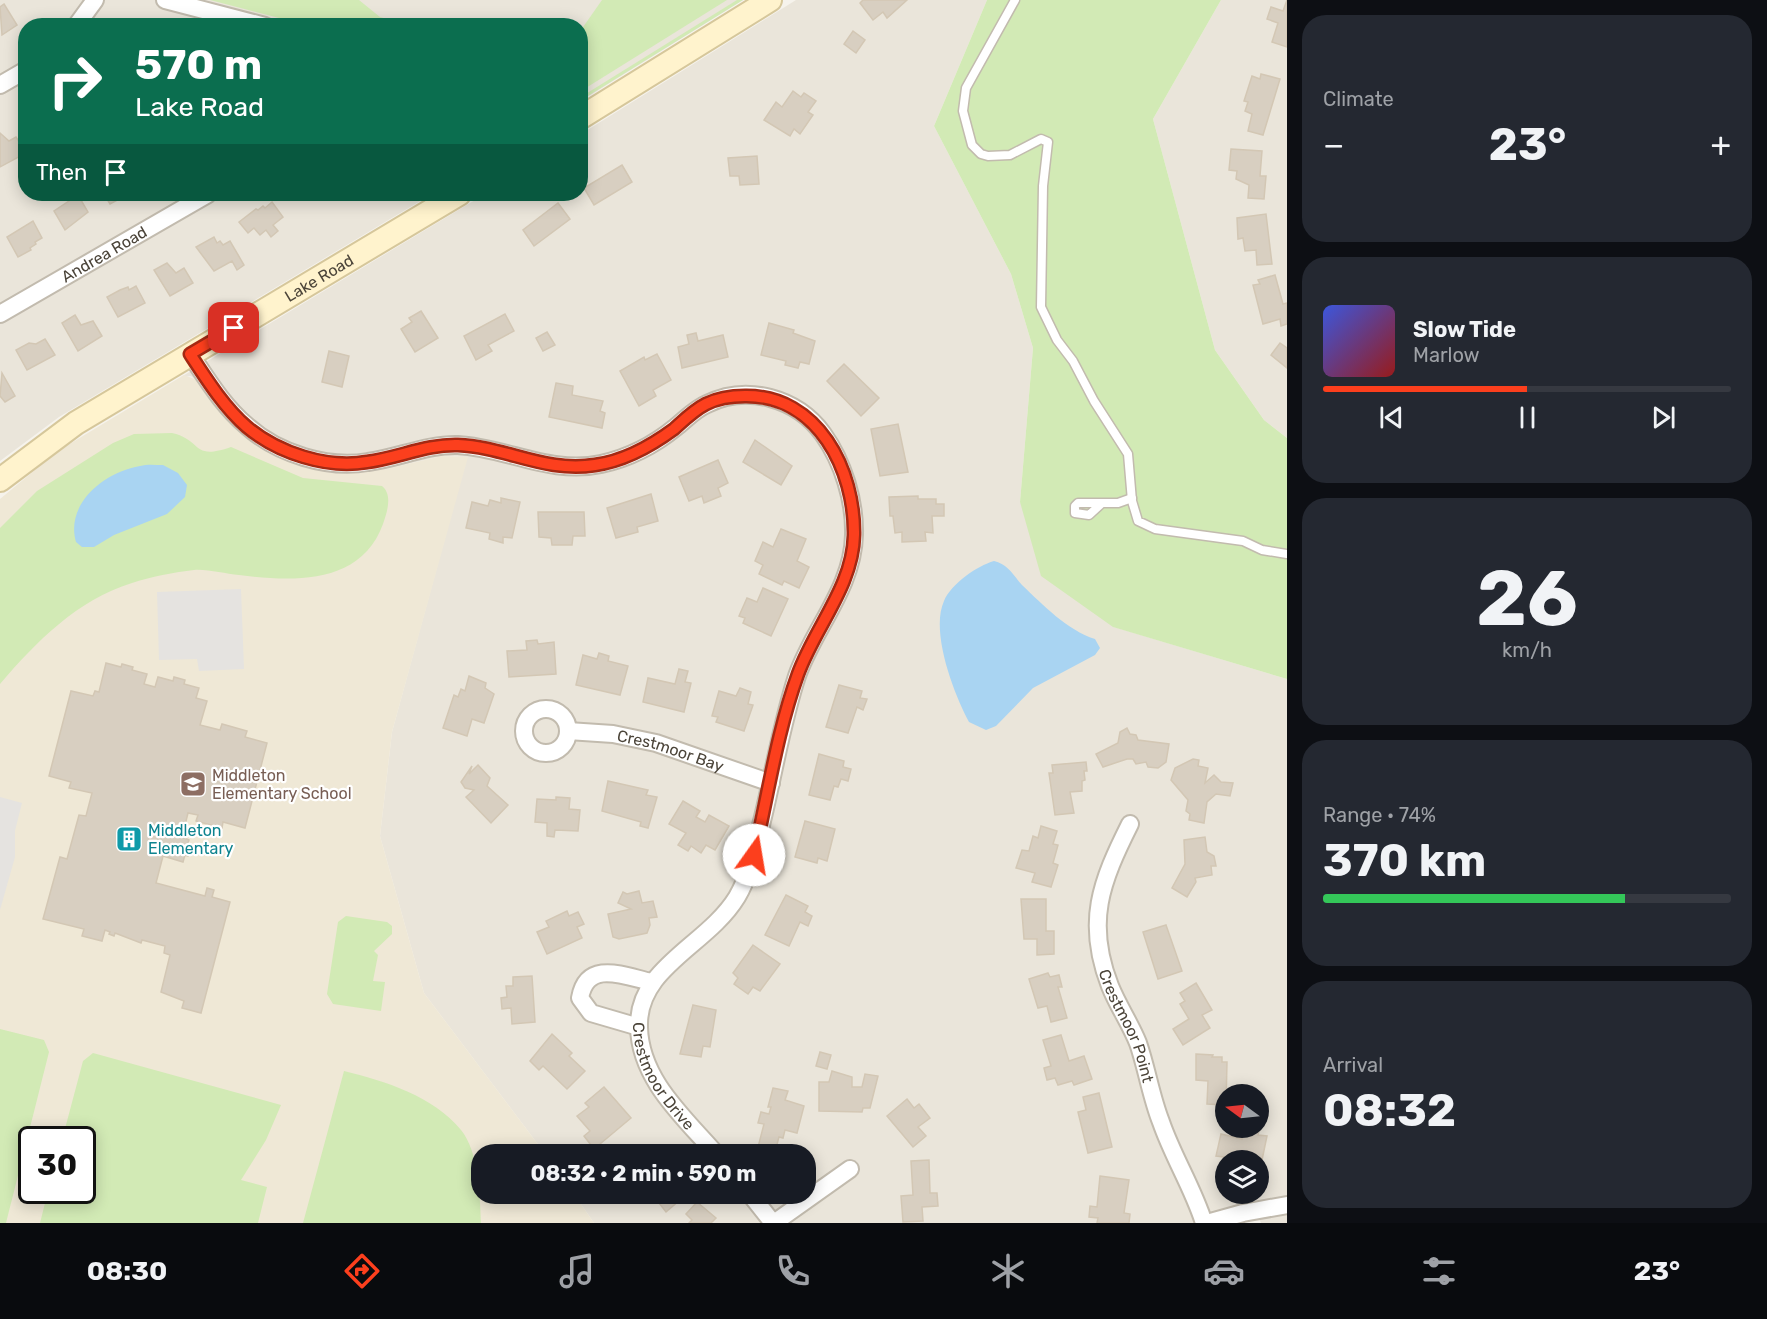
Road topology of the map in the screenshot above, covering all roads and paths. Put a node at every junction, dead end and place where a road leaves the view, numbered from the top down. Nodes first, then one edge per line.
1 (95, 0) edge
2 (165, 0) edge
3 (770, 0) edge
4 (1015, 0) edge
5 (82, 18) edge
6 (235, 18) edge
7 (18, 75) edge
8 (0, 85) edge
9 (588, 113) edge
10 (196, 201) edge
11 (447, 201) edge
12 (0, 314) edge
13 (190, 354) junction
14 (0, 480) edge
15 (1132, 498) junction
16 (1101, 504) dead end
17 (1287, 554) edge
18 (568, 731) dead end
19 (771, 783) junction
20 (1130, 824) dead end
21 (651, 982) junction
22 (639, 1027) junction
23 (708, 1144) edge
24 (850, 1169) dead end
25 (758, 1204) edge
26 (1287, 1205) edge
27 (774, 1223) edge
28 (1206, 1223) edge

1 - 5 street
2 - 6 street
3 - 9 street
4 - 15 lane
7 - 8 street
10 - 12 street, Andrea Road
11 - 13 street, Lake Road
13 - 14 street, Lake Road
13 - 19 street, Crestmoor Drive
15 - 16 lane
15 - 17 lane
18 - 19 street, Crestmoor Bay
19 - 21 street, Crestmoor Drive
20 - 28 street, Crestmoor Point
21 - 22 street, Crestmoor Drive
21 - 22 street
22 - 23 street, Crestmoor Drive
24 - 27 street
25 - 27 street
26 - 28 street

